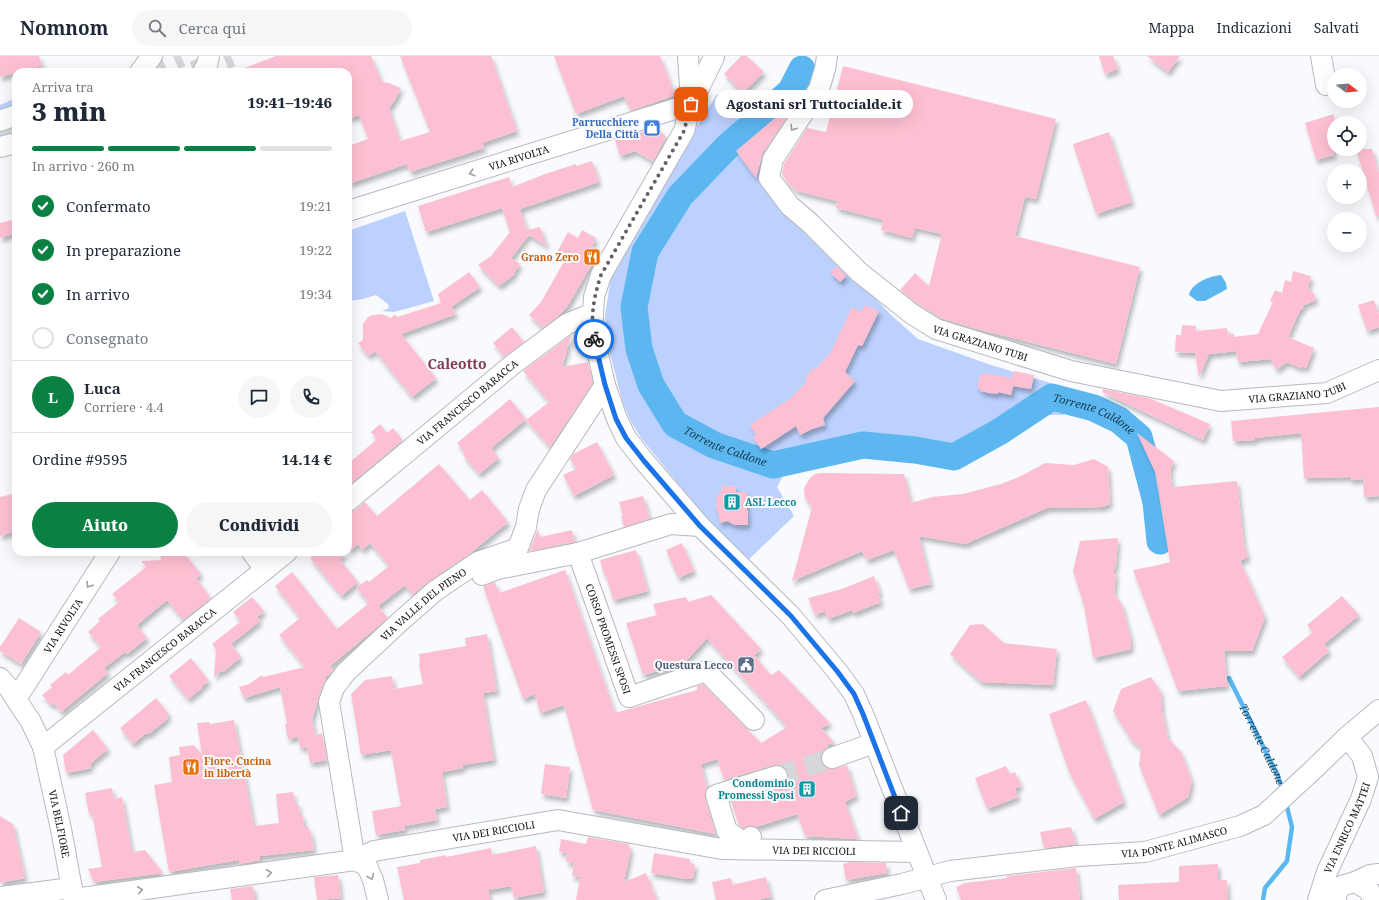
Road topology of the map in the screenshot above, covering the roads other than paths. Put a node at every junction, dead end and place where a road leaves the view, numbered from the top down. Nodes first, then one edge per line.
1 (152, 56) edge
2 (155, 56) edge
3 (688, 56) edge
4 (709, 56) edge
5 (827, 56) edge
6 (1321, 56) edge
7 (143, 68) edge
8 (158, 68) edge
9 (1326, 86) dead end
10 (691, 104) junction
11 (12, 116) edge
12 (0, 121) edge
13 (12, 144) edge
14 (0, 147) edge
15 (352, 210) edge
16 (593, 313) junction
17 (1379, 370) edge
18 (605, 385) junction
19 (352, 498) edge
20 (700, 526) junction
21 (578, 553) junction
22 (107, 556) edge
23 (255, 556) edge
24 (282, 556) edge
25 (265, 570) junction
26 (438, 598) dead end
27 (0, 678) edge
28 (16, 699) junction
29 (1379, 710) edge
30 (754, 720) dead end
31 (1347, 737) junction
32 (872, 738) junction
33 (43, 747) junction
34 (837, 750) tunnel mouth
35 (777, 776) tunnel mouth
36 (751, 838) dead end
37 (917, 852) junction
38 (355, 860) junction
39 (1379, 874) edge
40 (927, 877) junction
41 (1355, 882) junction
42 (73, 896) edge
43 (0, 898) edge
44 (1325, 898) edge
45 (378, 900) edge
46 (825, 900) edge
47 (936, 900) edge
48 (1373, 900) edge

1 - 7 street
2 - 8 street
3 - 10 street
4 - 10 street
5 -> 17 street, VIA GRAZIANO TUBI
6 - 9 street
10 -> 15 street, VIA RIVOLTA
10 - 16 street
11 - 12 street
13 - 14 street
16 - 18 street
16 - 19 street, VIA FRANCESCO BARACCA
18 - 20 street
18 - 38 street, VIA VALLE DEL PIENO
20 - 21 street
20 - 32 street
21 - 26 street
21 - 30 street, CORSO PROMESSI SPOSI
22 -> 28 street, VIA RIVOLTA
23 - 25 street
24 - 25 street, VIA FRANCESCO BARACCA
25 - 33 street, VIA FRANCESCO BARACCA
27 - 28 street, VIA BELFIORE
28 - 33 street, VIA BELFIORE
29 - 31 street, VIA PONTE ALIMASCO
31 - 40 street, VIA PONTE ALIMASCO
31 - 44 street, VIA ENRICO MATTEI
32 - 34 street
32 - 37 street
33 - 42 street, VIA BELFIORE
35 - 36 street
37 - 38 street, VIA DEI RICCIOLI
37 - 40 street
42 -> 38 street, VIA DEI RICCIOLI
38 -> 45 street
39 - 41 street
40 - 46 street, VIA PONTE ALIMASCO
40 - 47 street
41 - 44 street
41 - 48 street
42 - 43 street, VIA DEI RICCIOLI

